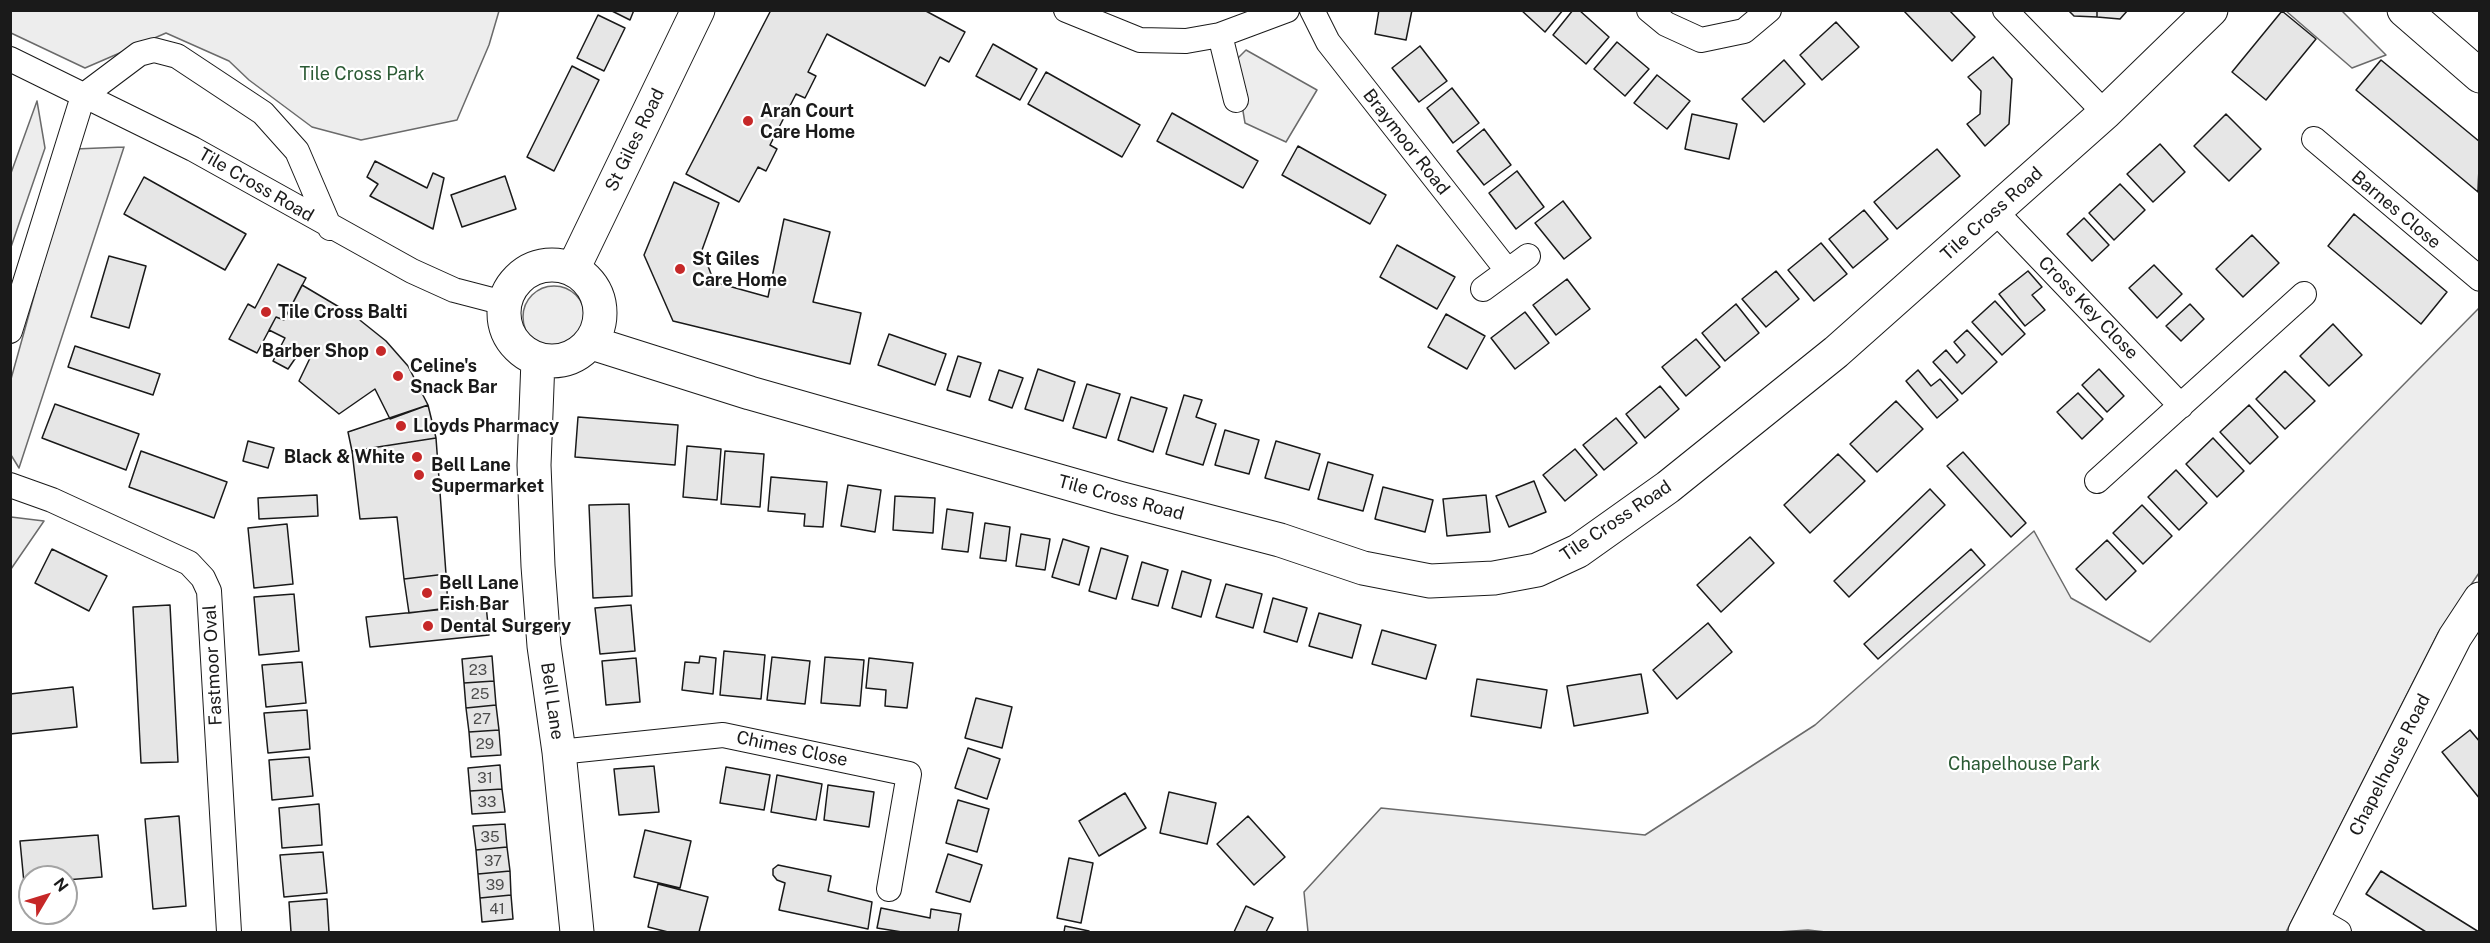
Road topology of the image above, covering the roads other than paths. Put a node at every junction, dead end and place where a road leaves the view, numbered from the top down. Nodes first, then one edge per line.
1 (698, 10) edge
2 (1066, 10) edge
3 (1287, 10) edge
4 (1312, 10) edge
5 (1649, 10) edge
6 (1769, 10) edge
7 (2005, 10) edge
8 (2211, 10) edge
9 (2404, 10) edge
10 (1220, 35) junction
11 (10, 59) edge
12 (2480, 76) edge
13 (83, 96) junction
14 (1236, 100) dead end
15 (2105, 113) junction
16 (2314, 139) dead end
17 (1995, 211) junction
18 (330, 228) junction
19 (1528, 255) dead end
20 (573, 269) junction
21 (1507, 270) junction
22 (2480, 279) edge
23 (1484, 289) dead end
24 (2304, 294) dead end
25 (504, 303) junction
26 (10, 331) edge
27 (592, 343) junction
28 (538, 360) junction
29 (2181, 406) junction
30 (2097, 481) dead end
31 (10, 485) edge
32 (2480, 599) edge
33 (559, 752) junction
34 (889, 889) dead end
35 (2319, 927) edge
36 (229, 933) edge
37 (577, 933) edge

1 - 20 street, St Giles Road
2 - 10 street
3 - 10 street
4 - 21 street, Braymoor Road
5 - 6 street
7 - 15 street
8 - 15 street, Tile Cross Road
9 - 12 street
10 - 14 street
11 - 13 street, Tile Cross Road
13 - 18 street, Tile Cross Road
13 - 18 street
13 - 26 street
15 - 17 street, Tile Cross Road
16 - 22 street, Barnes Close
17 - 27 street, Tile Cross Road
17 - 29 street, Cross Key Close
18 - 25 street, Tile Cross Road
19 - 21 street
20 - 25 street
20 - 27 street
21 - 23 street
24 - 29 street
25 - 28 street
27 - 28 street
28 - 33 street, Bell Lane
29 - 30 street
31 - 36 street, Fastmoor Oval
32 - 35 street, Chapelhouse Road
33 - 34 street, Chimes Close
33 - 37 street, Bell Lane

